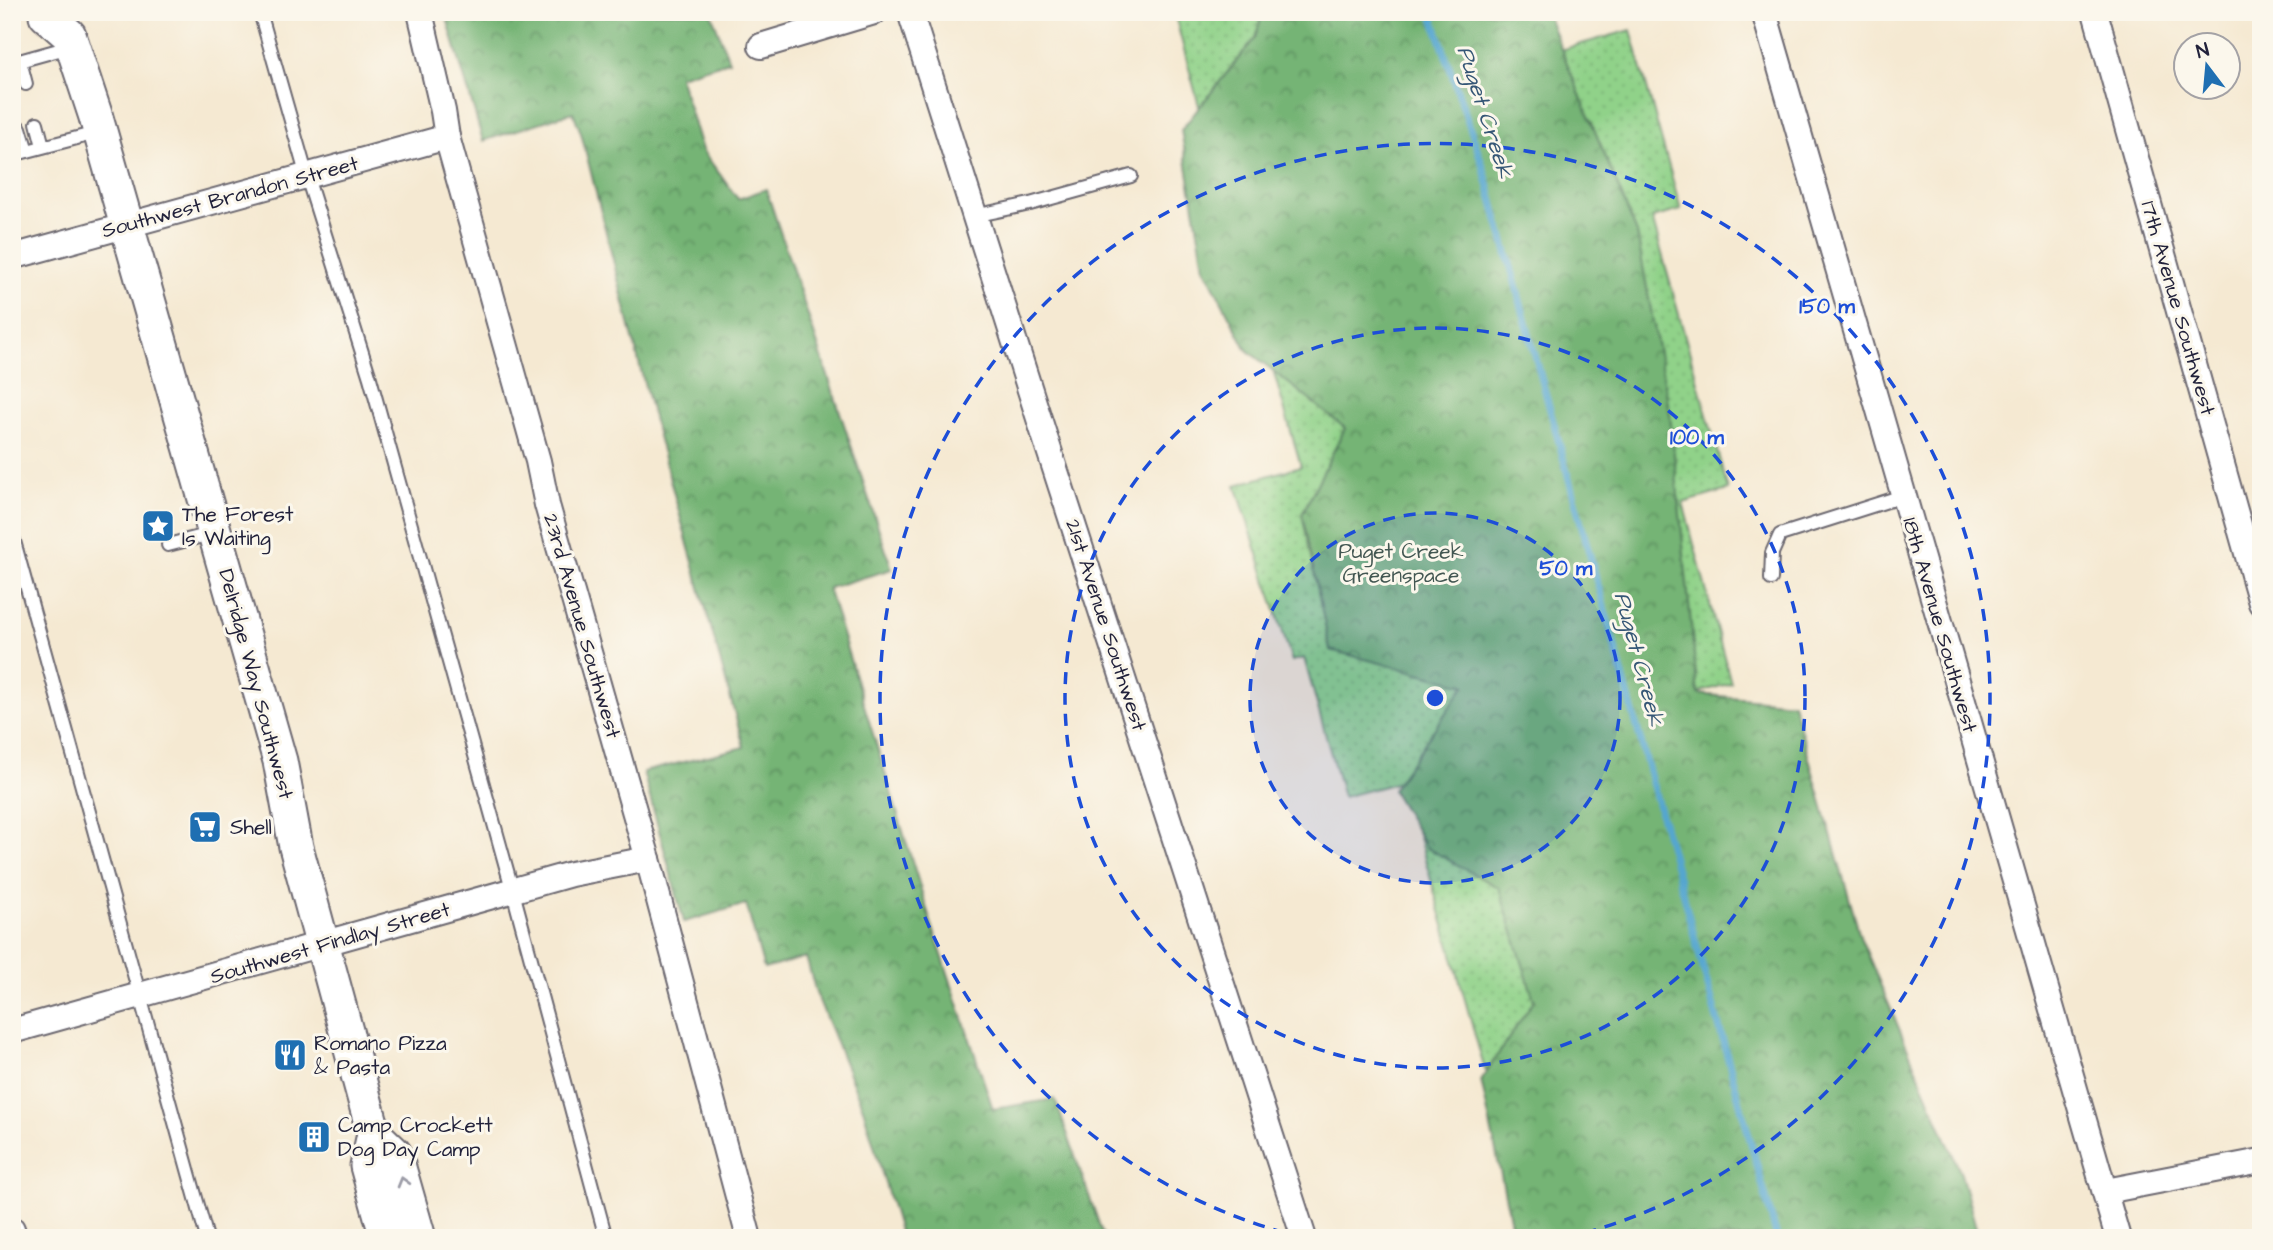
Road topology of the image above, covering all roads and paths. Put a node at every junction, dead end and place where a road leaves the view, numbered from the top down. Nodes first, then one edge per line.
1 (46, 12) edge
2 (260, 12) edge
3 (420, 12) edge
4 (874, 12) edge
5 (910, 12) edge
6 (1764, 12) edge
7 (2095, 12) edge
8 (72, 31) edge
9 (761, 46) dead end
10 (16, 62) edge
11 (26, 84) dead end
12 (37, 123) dead end
13 (20, 128) dead end
14 (100, 132) junction
15 (447, 137) junction
16 (43, 146) junction
17 (27, 151) junction
18 (12, 155) edge
19 (1131, 176) dead end
20 (307, 177) junction
21 (974, 216) junction
22 (126, 226) junction
23 (12, 257) edge
24 (1903, 496) junction
25 (214, 533) junction
26 (12, 534) edge
27 (168, 545) dead end
28 (1771, 579) dead end
29 (2261, 603) edge
30 (648, 859) junction
31 (513, 892) junction
32 (322, 944) junction
33 (140, 996) junction
34 (12, 1031) edge
35 (374, 1134) junction
36 (2261, 1161) edge
37 (2106, 1191) junction
38 (12, 1229) edge
39 (15, 1238) edge
40 (207, 1238) edge
41 (387, 1238) edge
42 (419, 1238) edge
43 (606, 1238) edge
44 (750, 1238) edge
45 (1304, 1238) edge
46 (2119, 1238) edge

1 - 8 main road, Delridge Way Southwest
2 - 20 lane
3 - 15 street, 23rd Avenue Southwest
4 - 9 street
5 - 21 street, 21st Avenue Southwest
6 - 24 street, 18th Avenue Southwest
7 - 29 street, 17th Avenue Southwest
8 - 10 lane
8 - 14 main road, Delridge Way Southwest
10 - 11 lane
12 - 16 lane
13 - 17 lane
14 - 16 lane
14 - 22 main road, Delridge Way Southwest
15 - 20 street, Southwest Brandon Street
15 - 30 street, 23rd Avenue Southwest
16 - 17 lane
17 - 18 lane
19 - 21 lane
20 - 22 street, Southwest Brandon Street
20 - 31 lane
21 - 45 street, 21st Avenue Southwest
22 - 23 street, Southwest Brandon Street
22 - 25 main road, Delridge Way Southwest
24 - 28 lane
24 - 37 street, 18th Avenue Southwest
25 - 27 lane
25 - 32 main road, Delridge Way Southwest
26 - 33 lane
30 - 31 street, Southwest Findlay Street
30 - 44 street, 23rd Avenue Southwest
31 - 32 street, Southwest Findlay Street
31 - 43 lane
32 - 33 street, Southwest Findlay Street
32 - 35 main road, Delridge Way Southwest
33 - 34 street, Southwest Findlay Street
33 - 40 lane
35 - 41 main road, Delridge Way Southwest
42 -> 35 main road, Delridge Way Southwest
36 - 37 street
37 - 46 street, 18th Avenue Southwest
38 - 39 street

